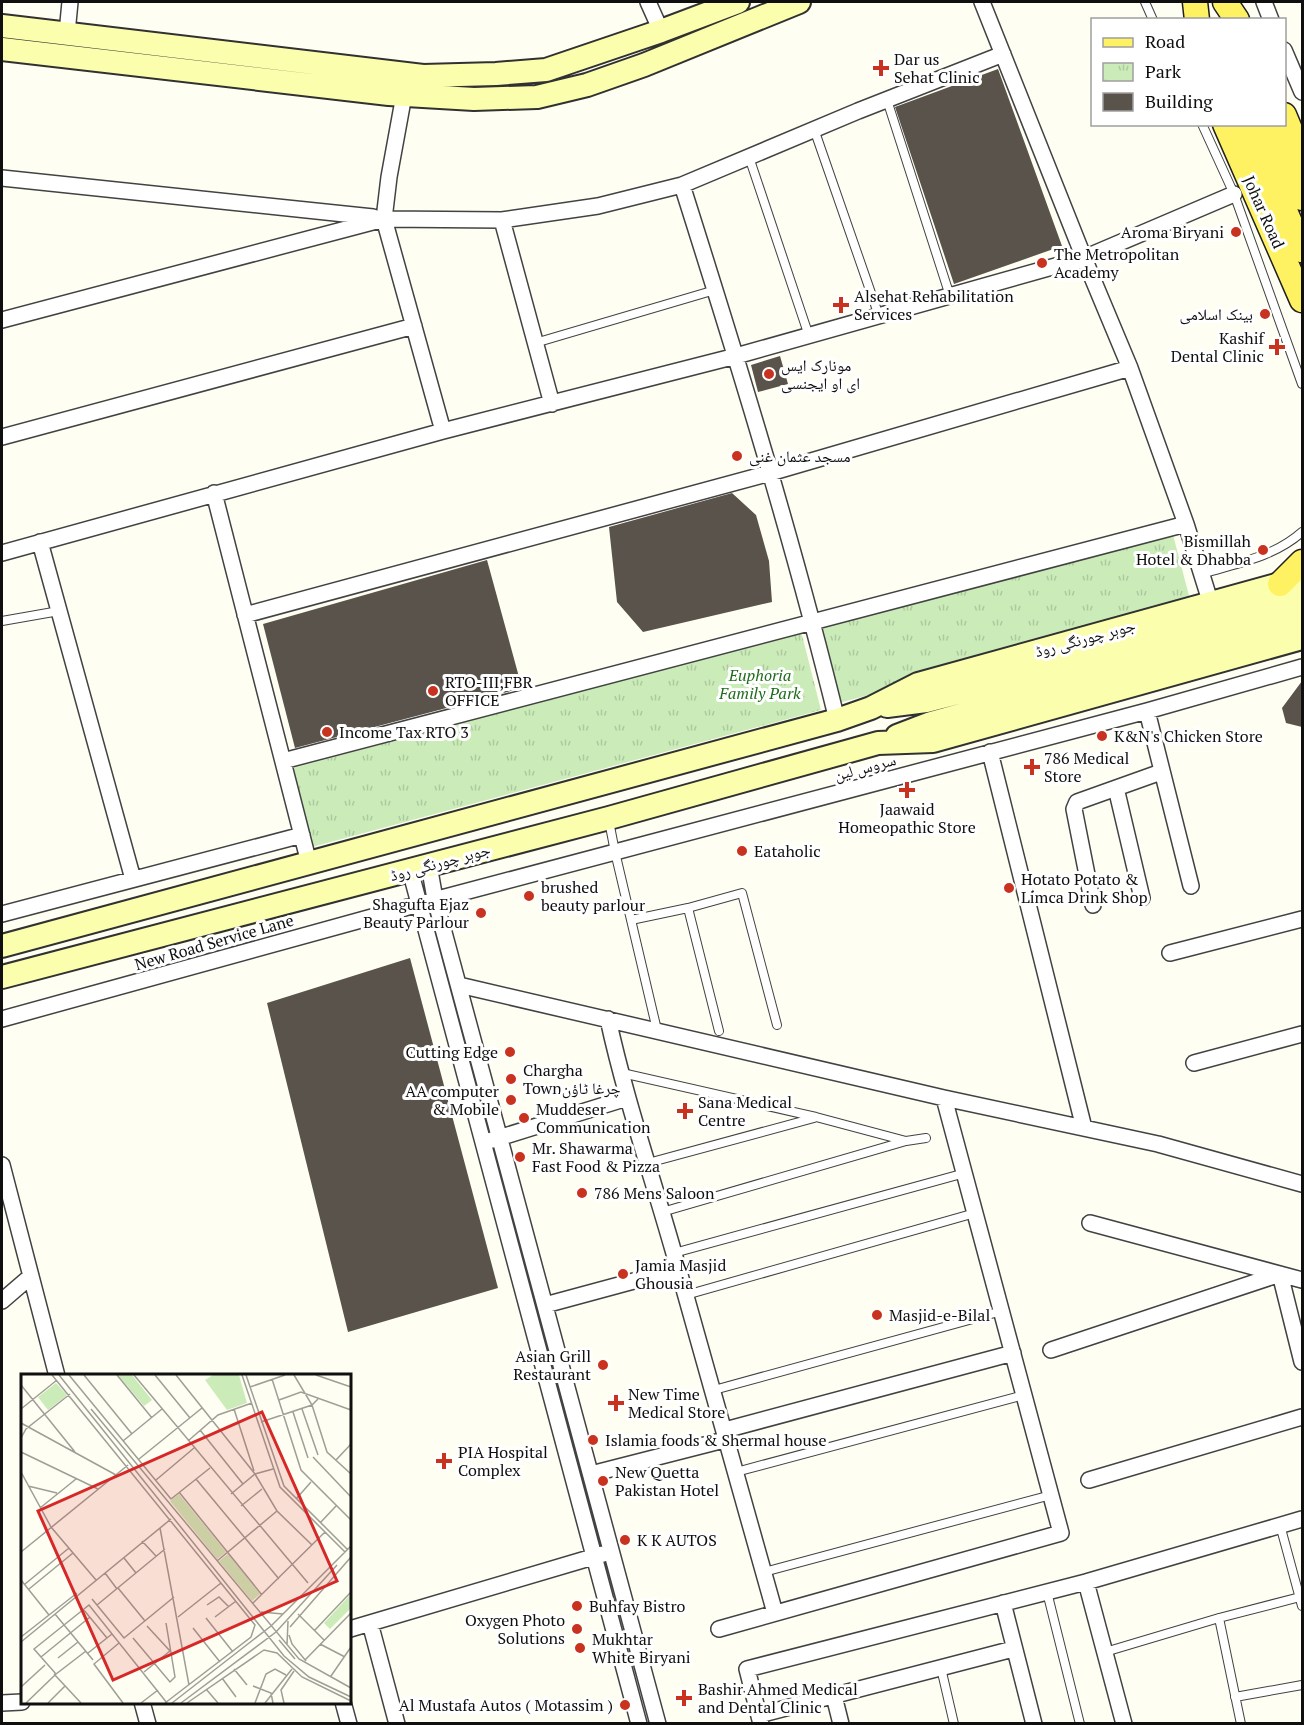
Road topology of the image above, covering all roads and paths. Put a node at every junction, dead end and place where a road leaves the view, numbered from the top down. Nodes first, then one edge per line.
1 (70, 2) edge
2 (648, 2) edge
3 (738, 2) edge
4 (800, 2) edge
5 (982, 2) edge
6 (1144, 2) edge
7 (1223, 2) edge
8 (1264, 2) edge
9 (1152, 18) edge
10 (1227, 18) edge
11 (1235, 18) edge
12 (1270, 18) edge
13 (2, 26) edge
14 (661, 31) junction
15 (67, 33) junction
16 (107, 38) junction
17 (2, 49) edge
18 (1003, 54) junction
19 (1286, 55) edge
20 (104, 61) junction
21 (1302, 93) edge
22 (404, 95) junction
23 (887, 100) junction
24 (1286, 120) edge
25 (1203, 126) edge
26 (1226, 126) edge
27 (1248, 126) edge
28 (1270, 126) edge
29 (814, 129) junction
30 (749, 157) junction
31 (1302, 158) edge
32 (2, 177) edge
33 (682, 185) junction
34 (1234, 194) junction
35 (1302, 198) edge
36 (384, 219) junction
37 (502, 220) junction
38 (1302, 250) edge
39 (1084, 258) junction
40 (715, 290) junction
41 (950, 296) junction
42 (1302, 300) edge
43 (879, 316) junction
44 (2, 320) edge
45 (414, 326) junction
46 (809, 336) junction
47 (535, 343) junction
48 (736, 356) junction
49 (1130, 368) junction
50 (1302, 384) edge
51 (552, 404) junction
52 (443, 431) junction
53 (2, 437) edge
54 (770, 472) junction
55 (214, 493) junction
56 (1186, 524) junction
57 (1302, 532) edge
58 (40, 542) junction
59 (2, 553) edge
60 (1302, 562) edge
61 (1202, 574) junction
62 (1291, 581) edge
63 (1302, 600) edge
64 (1211, 604) junction
65 (59, 610) junction
66 (245, 615) junction
67 (2, 621) edge
68 (1302, 621) edge
69 (813, 622) junction
70 (1302, 638) edge
71 (1302, 667) edge
72 (871, 708) junction
73 (1147, 711) junction
74 (837, 720) junction
75 (878, 743) junction
76 (990, 752) junction
77 (283, 761) junction
78 (1161, 772) junction
79 (1116, 788) junction
80 (609, 818) junction
81 (302, 835) junction
82 (615, 852) junction
83 (309, 862) junction
84 (419, 868) junction
85 (133, 879) junction
86 (1191, 886) dead end
87 (1142, 898) dead end
88 (435, 899) junction
89 (419, 904) junction
90 (1093, 905) dead end
91 (688, 908) junction
92 (2, 914) edge
93 (1302, 919) edge
94 (631, 920) junction
95 (59, 931) junction
96 (11, 944) edge
97 (1170, 953) dead end
98 (68, 960) junction
99 (28, 971) junction
100 (2, 978) edge
101 (459, 986) junction
102 (2, 1019) edge
103 (608, 1019) junction
104 (777, 1025) dead end
105 (657, 1030) junction
106 (719, 1031) dead end
107 (1302, 1034) edge
108 (1194, 1064) dead end
109 (620, 1073) junction
110 (627, 1098) junction
111 (944, 1098) junction
112 (816, 1118) junction
113 (1084, 1128) junction
114 (500, 1137) junction
115 (926, 1138) dead end
116 (906, 1141) junction
117 (483, 1143) junction
118 (648, 1163) junction
119 (2, 1165) edge
120 (965, 1173) junction
121 (1302, 1184) edge
122 (662, 1212) junction
123 (975, 1213) junction
124 (1090, 1223) dead end
125 (674, 1253) junction
126 (678, 1269) junction
127 (1280, 1274) junction
128 (31, 1276) junction
129 (1302, 1280) edge
130 (686, 1295) junction
131 (2, 1301) edge
132 (545, 1305) junction
133 (1002, 1311) junction
134 (1051, 1350) dead end
135 (1013, 1353) junction
136 (1302, 1362) edge
137 (56, 1374) edge
138 (714, 1390) junction
139 (1024, 1395) junction
140 (1302, 1417) edge
141 (727, 1435) junction
142 (736, 1472) junction
143 (591, 1474) junction
144 (1089, 1480) dead end
145 (1051, 1495) junction
146 (1302, 1519) edge
147 (1280, 1525) junction
148 (612, 1551) junction
149 (595, 1557) junction
150 (764, 1572) junction
151 (1086, 1582) junction
152 (1047, 1592) junction
153 (1300, 1597) junction
154 (1003, 1603) junction
155 (1302, 1606) edge
156 (775, 1613) junction
157 (1219, 1618) junction
158 (370, 1623) junction
159 (351, 1629) edge
160 (719, 1629) dead end
161 (1013, 1649) junction
162 (1105, 1652) junction
163 (941, 1668) junction
164 (1302, 1685) edge
165 (834, 1696) junction
166 (1235, 1696) junction
167 (21, 1702) edge
168 (2, 1704) edge
169 (143, 1704) edge
170 (344, 1704) edge
171 (760, 1719) edge
172 (148, 1724) edge
173 (349, 1724) edge
174 (398, 1724) edge
175 (639, 1724) edge
176 (658, 1724) edge
177 (841, 1724) edge
178 (954, 1724) edge
179 (1034, 1724) edge
180 (1080, 1724) edge
181 (1124, 1724) edge
182 (1241, 1724) edge

1 - 15 street
2 - 14 street
3 - 14 main road
4 - 22 main road
5 - 18 street
6 - 9 lane
7 - 10 main road
7 - 11 main road
8 - 12 street
13 - 15 main road
14 - 16 main road
15 - 16 main road
16 - 20 main road
17 - 20 main road
18 - 23 street
18 - 39 street
19 - 21 street
20 - 22 main road
22 - 36 street
23 - 29 street
23 - 41 lane
24 - 31 main road
25 - 34 lane
26 - 42 main road, Johar Road
27 - 38 main road
28 - 35 main road
29 - 30 street
29 - 43 lane
30 - 33 street
30 - 46 lane
32 - 36 street
33 - 37 street
33 - 40 street
34 - 39 street
34 - 50 lane
36 - 37 street
36 - 44 street
36 - 45 street
37 - 47 street
39 - 41 street
39 - 49 street
40 - 47 lane
40 - 48 street
41 - 43 street
43 - 46 street
45 - 52 street
45 - 53 street
46 - 48 street
47 - 51 street
48 - 51 street
48 - 54 street
49 - 54 street
49 - 56 street
51 - 52 street
52 - 55 street
54 - 66 street
54 - 69 street
55 - 58 street
55 - 66 street
56 - 61 street
56 - 69 street
57 - 61 lane
58 - 59 street
58 - 65 street
60 - 62 main road
61 - 64 street
62 - 64 main road, جوہر چورنگی روڈ
63 - 72 main road, جوہر چورنگی روڈ
64 - 72 main road, جوہر چورنگی روڈ
65 - 67 lane
65 - 85 street
66 - 77 street
68 - 75 main road, جوہر چورنگی روڈ
69 - 74 street
69 - 77 street
70 - 75 main road, جوہر چورنگی روڈ
71 - 73 street, سروس لین
72 - 74 main road, جوہر چورنگی روڈ
73 - 76 street, سروس لین
73 - 78 street
74 - 83 main road, جوہر چورنگی روڈ
75 - 80 main road, جوہر چورنگی روڈ
76 - 82 street, سروس لین
76 - 113 street
77 - 81 street
78 - 79 street
78 - 86 street
79 - 87 street
79 - 90 street
80 - 82 lane
80 - 84 main road, جوہر چورنگی روڈ
81 - 83 street
81 - 85 street
82 - 88 street, سروس لین
82 - 94 lane
83 - 95 main road, جوہر چورنگی روڈ
84 - 88 street
84 - 89 street
84 - 98 main road, جوہر چورنگی روڈ
85 - 92 street
88 - 89 street, New Road Service Lane
88 - 101 street
89 - 102 street, New Road Service Lane
89 - 117 street
91 - 94 lane
91 - 104 lane
91 - 106 lane
93 - 97 street
94 - 105 lane
95 - 96 main road, جوہر چورنگی روڈ
95 - 98 main road
96 - 99 main road
98 - 99 main road, جوہر چورنگی روڈ
99 - 100 main road, جوہر چورنگی روڈ
101 - 103 street
101 - 114 street
103 - 105 street
103 - 109 street
105 - 111 street
107 - 108 street
109 - 110 street
109 - 112 lane
110 - 114 street
110 - 118 street
111 - 113 street
111 - 120 street
112 - 116 lane
112 - 118 lane
113 - 121 street
114 - 117 street
114 - 132 street
115 - 116 lane
116 - 122 lane
117 - 149 street
118 - 122 street
119 - 128 street
120 - 123 street
120 - 125 lane
122 - 125 street
123 - 130 lane
123 - 133 street
124 - 127 street
125 - 126 street
126 - 130 street
126 - 132 street
127 - 129 street
127 - 134 street
127 - 136 street
128 - 131 street
128 - 137 street
130 - 138 street
132 - 143 street
133 - 135 street
133 - 138 lane
135 - 139 street
135 - 141 street
138 - 141 street
139 - 142 lane
139 - 145 street
140 - 144 street
141 - 142 street
141 - 143 street
142 - 150 street
143 - 148 street
145 - 150 lane
145 - 156 street
146 - 147 street
147 - 151 street
147 - 153 lane
148 - 149 street
148 - 176 street
149 - 158 street
149 - 175 street
150 - 156 street
151 - 152 street
151 - 162 street
152 - 154 street
152 - 180 lane
153 - 155 lane
153 - 157 lane
154 - 161 street
154 - 171 street
156 - 160 street
157 - 162 lane
157 - 166 lane
158 - 159 street
158 - 174 street
161 - 163 street
161 - 179 street
162 - 181 street
163 - 165 street
163 - 178 lane
164 - 166 lane
165 - 171 street
165 - 177 street
166 - 182 lane
167 - 168 street
169 - 172 street
170 - 173 street

